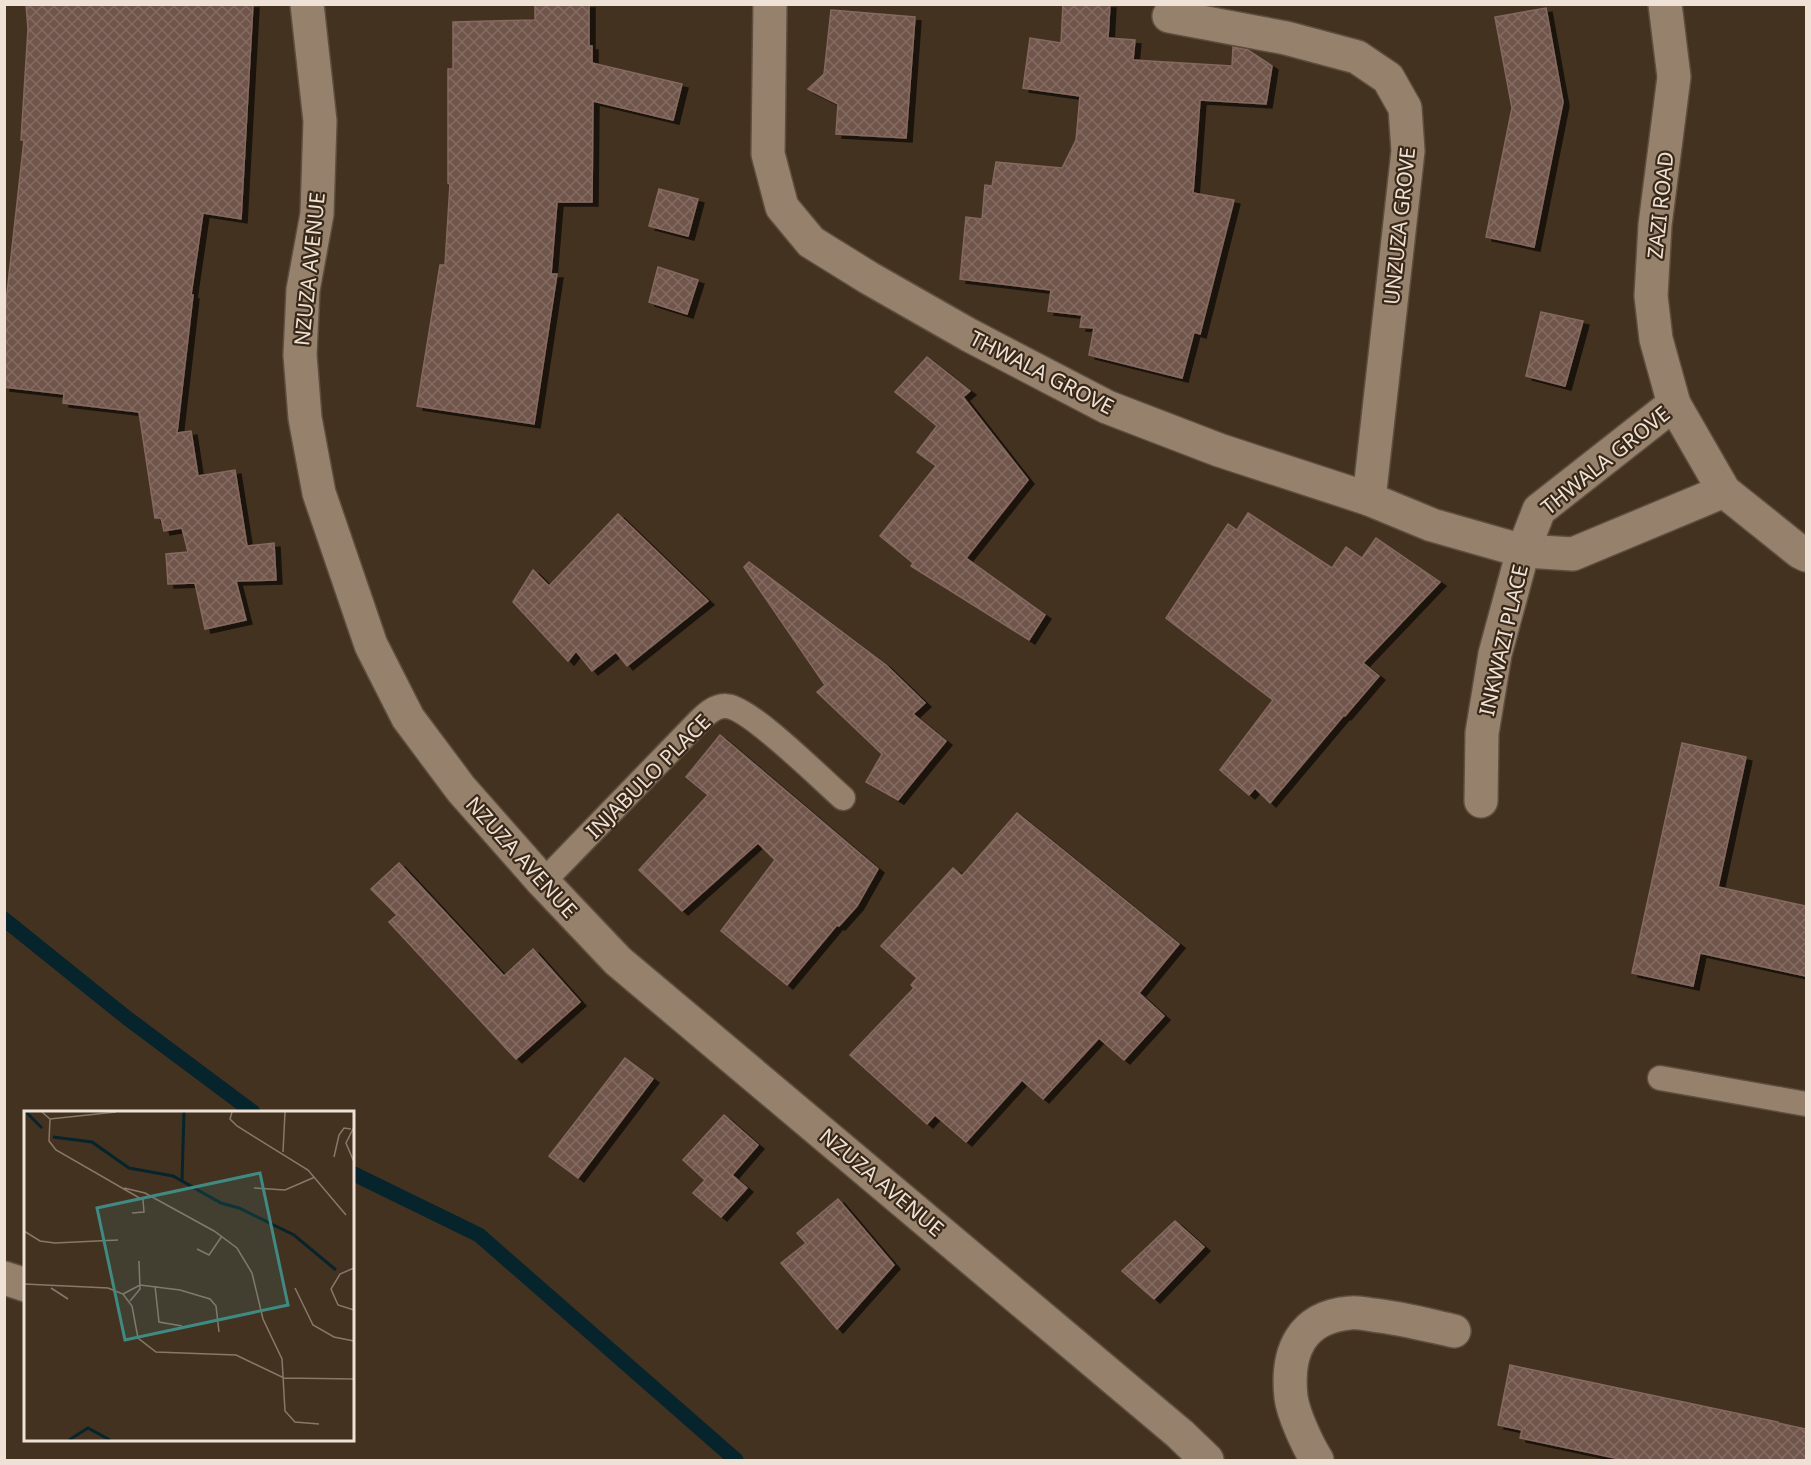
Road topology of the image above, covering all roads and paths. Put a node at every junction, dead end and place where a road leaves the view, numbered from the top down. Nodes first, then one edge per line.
1 (307, 4) edge
2 (770, 4) edge
3 (1665, 4) edge
4 (1169, 16) dead end
5 (1674, 404) junction
6 (1724, 491) junction
7 (1369, 499) junction
8 (1523, 551) junction
9 (1806, 555) edge
10 (843, 798) dead end
11 (1481, 801) dead end
12 (543, 882) junction
13 (1660, 1078) dead end
14 (1806, 1104) edge
15 (4, 1278) edge
16 (24, 1284) edge
17 (1454, 1331) dead end
18 (1207, 1461) edge
19 (1317, 1461) edge

1 - 12 street, NZUZA AVENUE
2 - 7 street, THWALA GROVE
3 - 5 street, ZAZI ROAD
4 - 7 street, UNZUZA GROVE
5 - 6 street, ZAZI ROAD
5 - 8 street, THWALA GROVE
6 - 8 street, THWALA GROVE
6 - 9 street
7 - 8 street, THWALA GROVE
8 - 11 street, INKWAZI PLACE
10 - 12 lane, INJABULO PLACE
12 - 18 street, NZUZA AVENUE
13 - 14 lane
15 - 16 street
17 - 19 street

